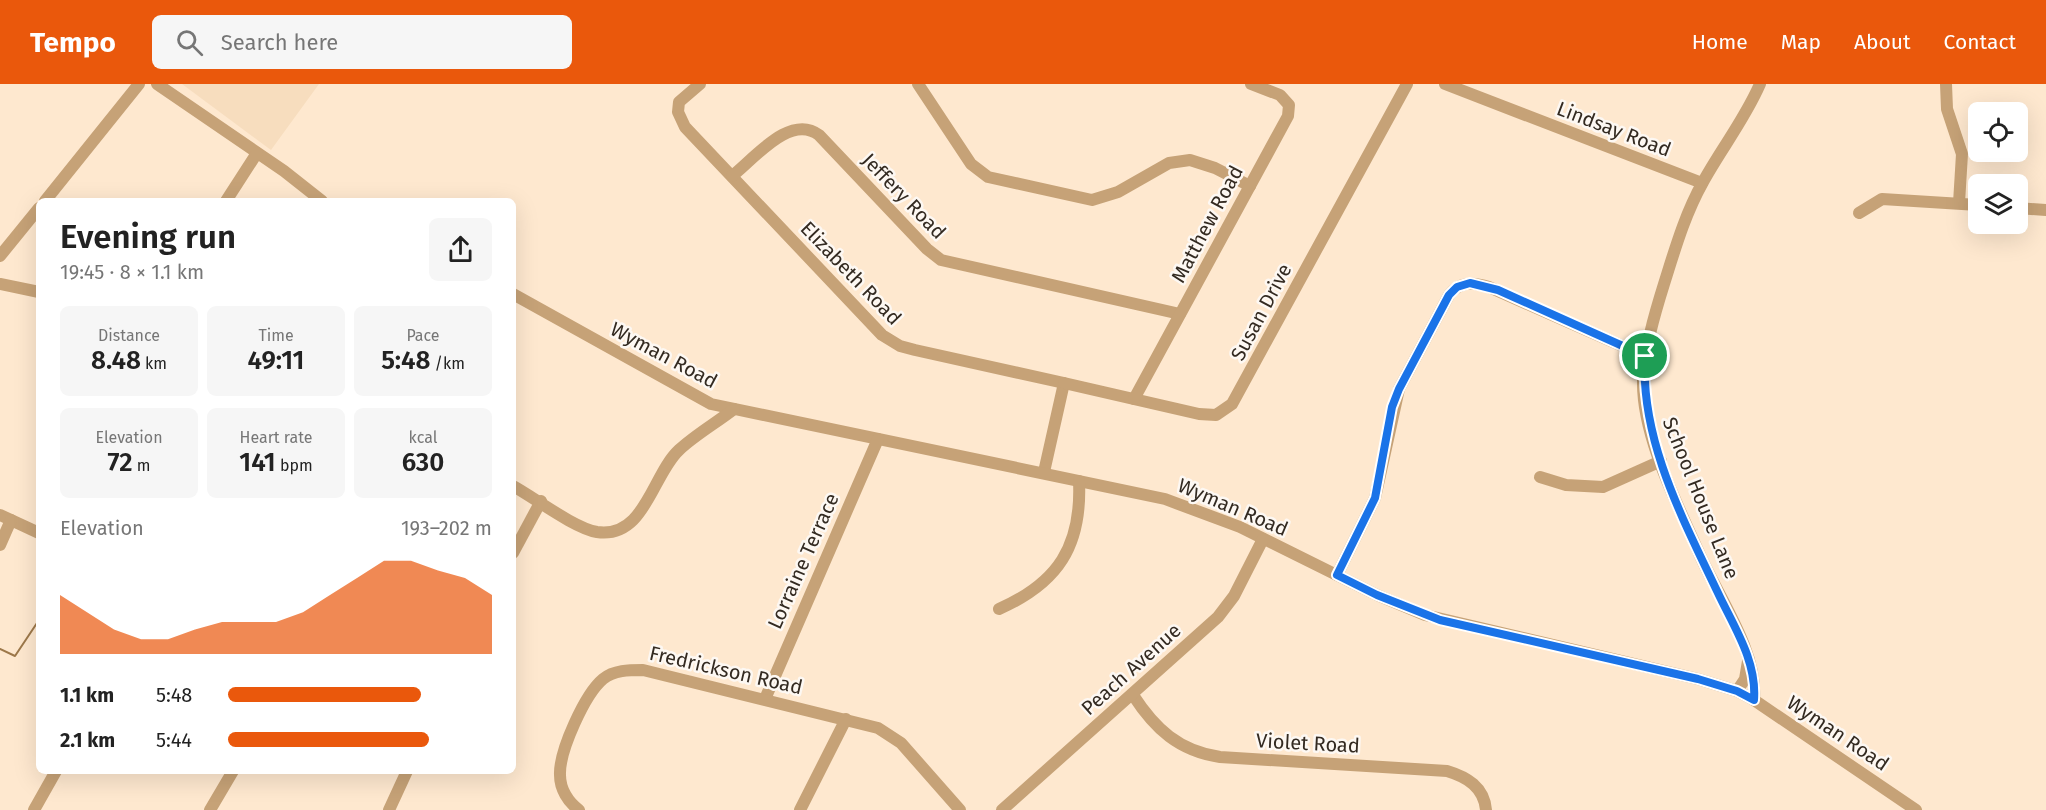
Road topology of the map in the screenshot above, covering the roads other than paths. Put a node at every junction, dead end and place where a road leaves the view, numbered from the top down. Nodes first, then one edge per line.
1 (139, 84) edge
2 (157, 84) edge
3 (700, 84) edge
4 (918, 84) edge
5 (1251, 84) edge
6 (1407, 84) edge
7 (1445, 84) edge
8 (1760, 84) edge
9 (1946, 84) edge
10 (257, 153) junction
11 (732, 176) junction
12 (1702, 183) junction
13 (1250, 186) junction
14 (47, 198) edge
15 (228, 198) edge
16 (318, 198) edge
17 (1959, 203) junction
18 (1968, 204) edge
19 (2028, 209) edge
20 (2046, 210) edge
21 (36, 212) edge
22 (1859, 213) dead end
23 (0, 256) edge
24 (0, 284) edge
25 (36, 291) edge
26 (516, 296) edge
27 (1180, 314) junction
28 (1645, 356) junction
29 (1065, 383) junction
30 (1134, 399) junction
31 (734, 410) junction
32 (878, 439) junction
33 (1661, 461) junction
34 (1044, 472) junction
35 (1540, 477) dead end
36 (1079, 481) junction
37 (516, 488) edge
38 (541, 501) junction
39 (5, 518) edge
40 (36, 532) edge
41 (1263, 539) junction
42 (0, 545) edge
43 (516, 547) edge
44 (1337, 575) junction
45 (999, 609) dead end
46 (1749, 657) junction
47 (1737, 691) junction
48 (1133, 695) junction
49 (765, 699) junction
50 (1754, 700) junction
51 (846, 718) junction
52 (54, 774) edge
53 (231, 774) edge
54 (406, 774) edge
55 (34, 810) edge
56 (210, 810) edge
57 (388, 810) edge
58 (579, 810) edge
59 (800, 810) edge
60 (960, 810) edge
61 (1002, 810) edge
62 (1486, 810) edge
63 (1916, 810) edge

1 - 14 street
2 - 10 street
3 - 11 street, Elizabeth Road
4 - 13 street
5 - 13 street, Matthew Road
6 - 30 street, Susan Drive
7 - 12 street, Lindsay Road
8 - 12 street, School House Lane
9 - 17 street
10 - 15 street
10 - 16 street
11 - 27 street, Jeffery Road
11 - 29 street, Elizabeth Road
12 - 28 street, School House Lane
13 - 27 street, Matthew Road
17 - 18 street
17 - 22 street
19 - 20 street
21 - 23 street
24 - 25 street
26 - 31 street, Wyman Road
27 - 30 street, Matthew Road
28 - 33 street, School House Lane
28 - 44 street
29 - 30 street, Susan Drive
29 - 34 street
31 - 32 street, Wyman Road
31 - 38 street
32 - 34 street, Wyman Road
32 - 49 street, Lorraine Terrace
33 - 35 street
33 - 46 street, School House Lane
34 - 36 street, Wyman Road
36 - 41 street, Wyman Road
36 - 45 street
37 - 38 street
38 - 43 street
39 - 40 street
39 - 42 street
41 - 44 street, Wyman Road
41 - 48 street, Peach Avenue
44 - 47 street, Wyman Road
46 - 47 street
46 - 50 street, School House Lane
47 - 50 street, Wyman Road
48 - 61 street, Peach Avenue
48 - 62 street, Violet Road
49 - 51 street, Fredrickson Road
49 - 58 street, Fredrickson Road
50 - 63 street, Wyman Road
51 - 59 street
51 - 60 street, Fredrickson Road
52 - 55 street
53 - 56 street
54 - 57 street

